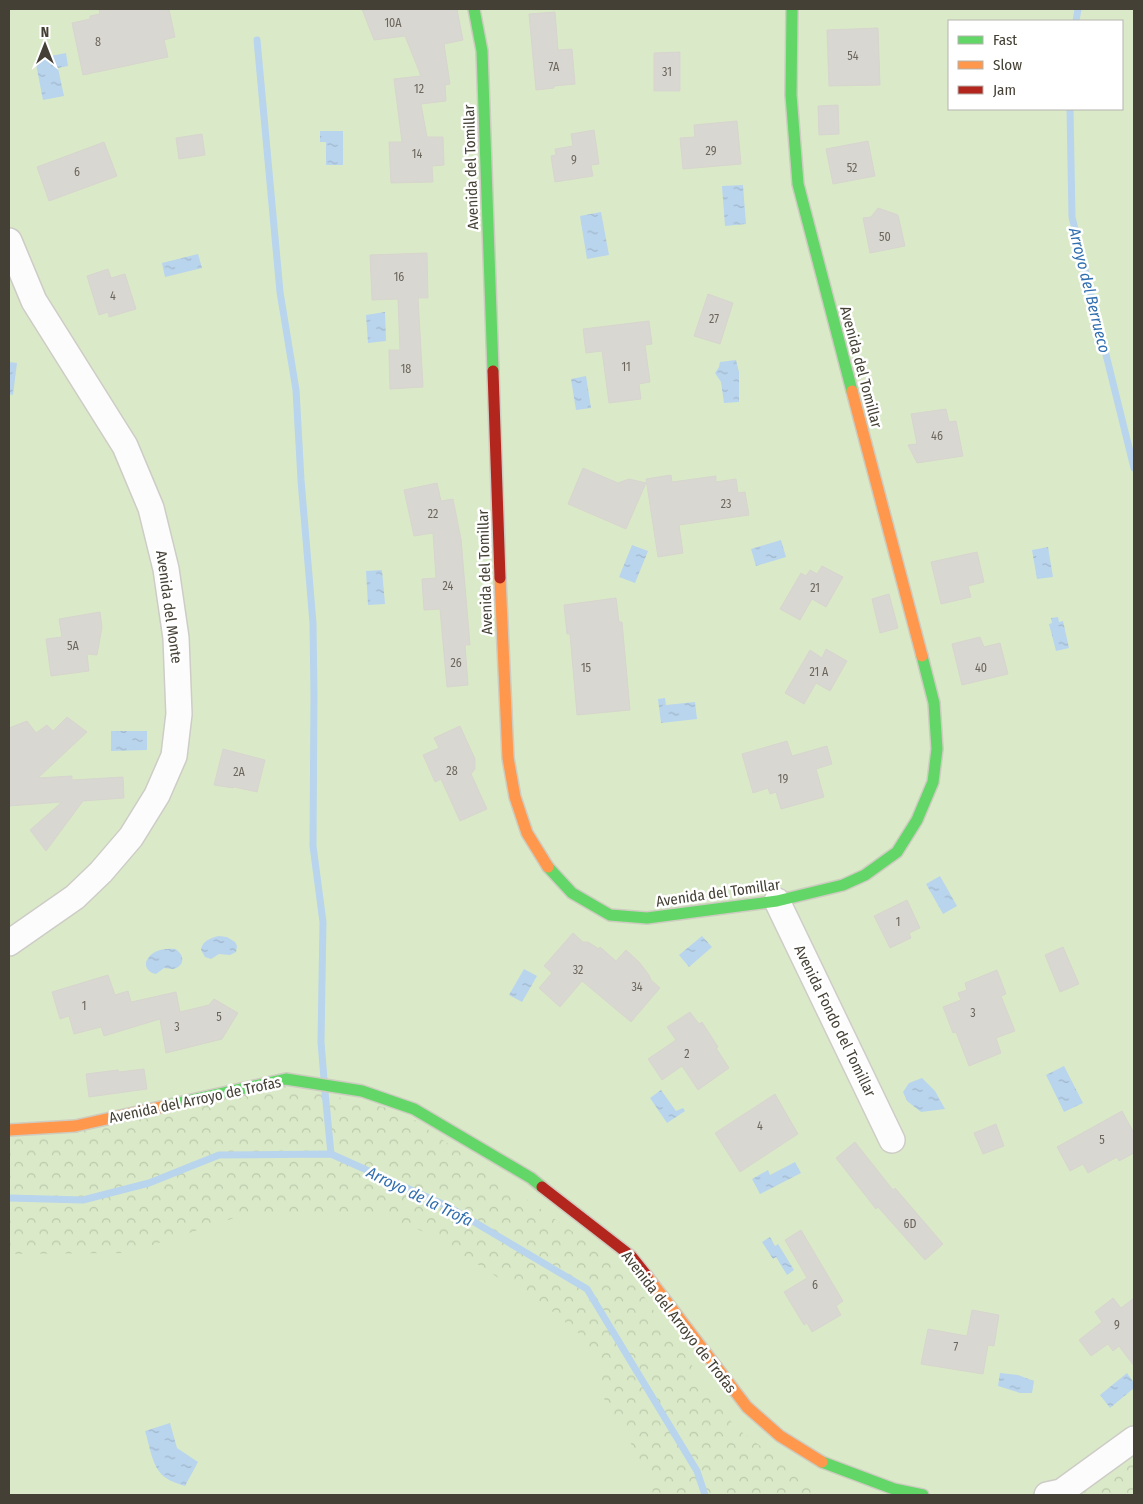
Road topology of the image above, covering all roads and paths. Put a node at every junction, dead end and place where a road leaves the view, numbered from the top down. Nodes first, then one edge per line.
1 (474, 9) edge
2 (792, 9) edge
3 (9, 241) edge
4 (777, 901) junction
5 (9, 943) edge
6 (9, 1130) edge
7 (892, 1140) dead end
8 (1134, 1439) edge
9 (923, 1495) edge
10 (1046, 1495) edge

1 - 4 street, Avenida del Tomillar
2 - 4 street, Avenida del Tomillar
3 - 5 street, Avenida del Monte
4 - 7 street, Avenida Fondo del Tomillar
6 - 9 street, Avenida del Arroyo de Trofas
8 - 10 street

